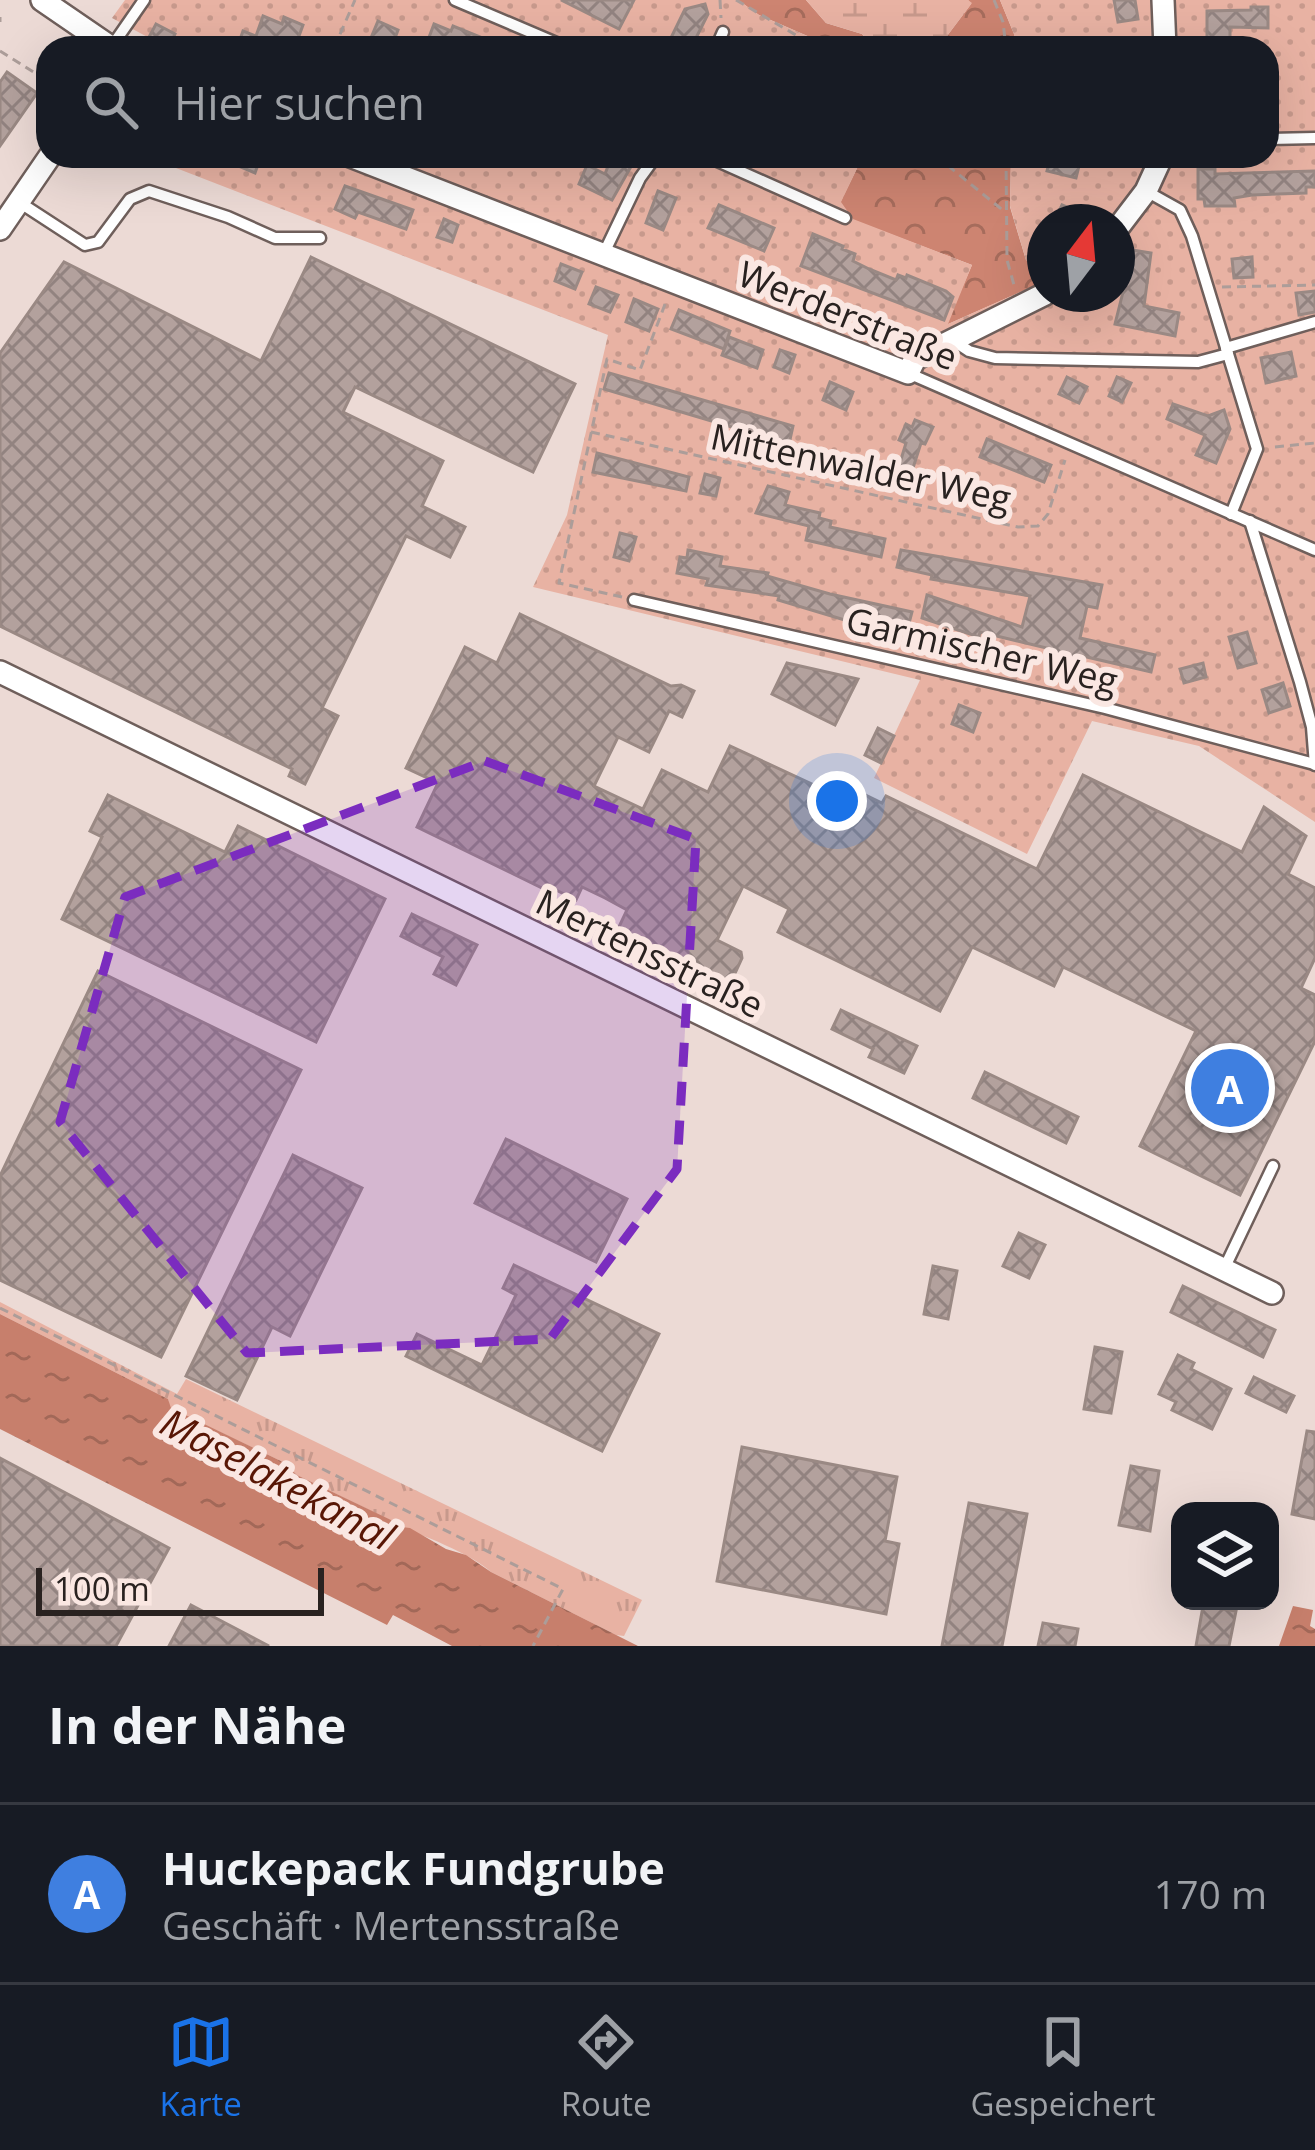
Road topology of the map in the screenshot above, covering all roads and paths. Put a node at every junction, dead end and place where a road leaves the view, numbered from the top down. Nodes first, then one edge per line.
1 (42, 0) edge
2 (144, 0) edge
3 (356, 0) edge
4 (454, 0) edge
5 (736, 0) edge
6 (994, 0) edge
7 (1162, 0) edge
8 (723, 32) dead end
9 (96, 36) edge
10 (119, 36) edge
11 (340, 36) edge
12 (540, 36) edge
13 (721, 36) edge
14 (798, 36) edge
15 (1005, 36) edge
16 (1164, 36) edge
17 (0, 51) edge
18 (36, 74) edge
19 (1315, 138) edge
20 (1279, 139) edge
21 (42, 168) edge
22 (381, 168) edge
23 (647, 168) edge
24 (733, 168) edge
25 (951, 168) edge
26 (1006, 168) edge
27 (1157, 168) edge
28 (1146, 191) junction
29 (19, 202) junction
30 (1135, 205) edge
31 (1006, 213) junction
32 (845, 218) dead end
33 (0, 229) edge
34 (320, 238) dead end
35 (604, 253) junction
36 (673, 280) junction
37 (1315, 285) edge
38 (1208, 287) junction
39 (1027, 304) edge
40 (1021, 307) junction
41 (1315, 322) edge
42 (954, 340) junction
43 (1227, 351) junction
44 (908, 373) junction
45 (590, 432) junction
46 (1315, 443) edge
47 (1070, 446) junction
48 (1257, 449) junction
49 (1231, 514) junction
50 (1250, 521) junction
51 (1315, 550) edge
52 (634, 600) joint
53 (0, 672) edge
54 (1314, 765) edge
55 (1273, 1166) dead end
56 (1224, 1269) junction
57 (1272, 1293) dead end
58 (0, 1308) edge
59 (533, 1646) edge

1 - 9 street
2 - 10 lane
3 - 11 path
4 - 12 lane
5 - 14 path
6 - 15 path
7 - 16 street
8 - 13 lane
17 - 18 path
19 - 20 lane
21 - 29 street
22 - 35 street, Werderstraße
23 - 35 lane
24 - 32 lane
25 - 31 path
26 - 31 path
27 - 28 street
28 - 30 street
28 - 38 lane
29 - 33 street
29 - 34 lane
31 - 40 path
35 - 36 street, Werderstraße
36 - 44 street, Werderstraße
36 - 45 path
37 - 38 path
38 - 43 lane
39 - 40 street
40 - 42 street
41 - 43 lane
42 - 43 lane
42 - 44 street
43 - 48 lane
44 - 47 lane, Werderstraße
45 - 47 path, Mittenwalder Weg
45 - 52 path
46 - 48 path
47 - 49 lane, Werderstraße
48 - 49 lane
49 - 50 lane, Werderstraße
50 - 51 lane, Werderstraße
50 - 54 lane, Garmischer Weg
52 - 54 lane, Garmischer Weg
53 - 56 street, Mertensstraße
55 - 56 lane
56 - 57 street, Mertensstraße
58 - 59 path

